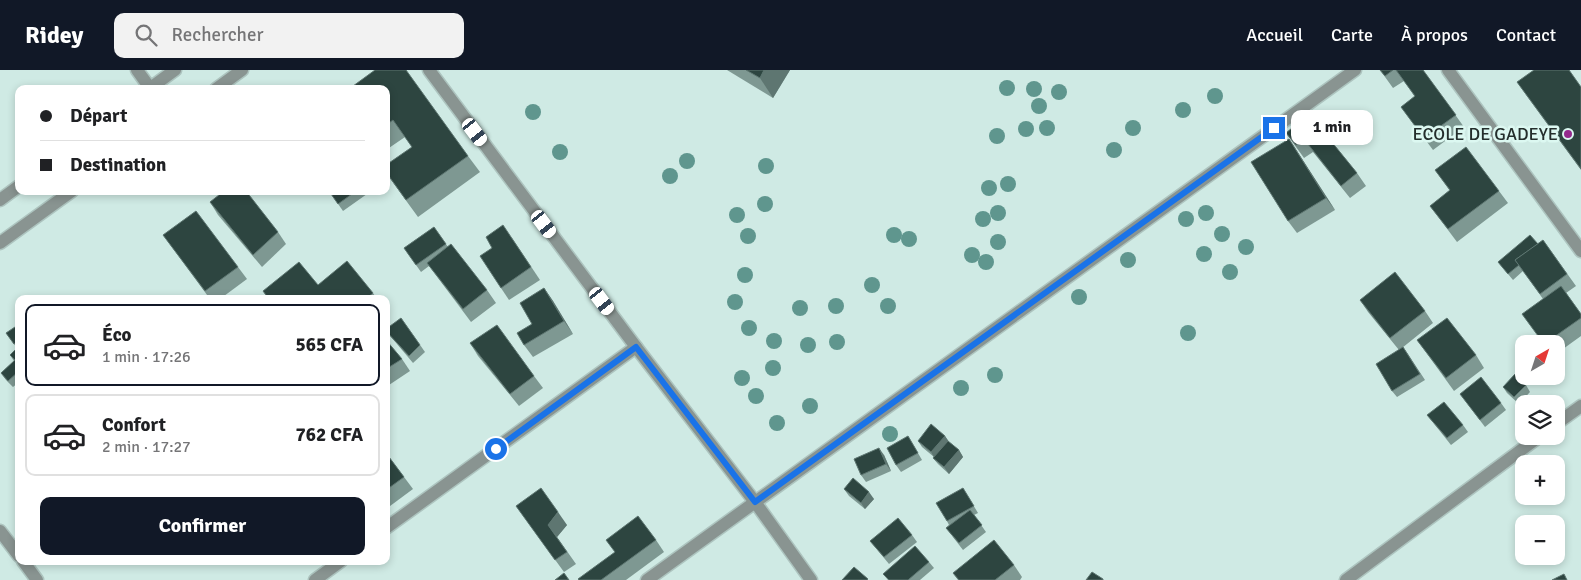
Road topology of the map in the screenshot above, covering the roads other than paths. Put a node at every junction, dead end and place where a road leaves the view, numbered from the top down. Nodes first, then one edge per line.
1 (137, 70) edge
2 (175, 70) edge
3 (242, 70) edge
4 (429, 70) edge
5 (1355, 70) edge
6 (1448, 70) edge
7 (147, 85) edge
8 (155, 85) edge
9 (221, 85) edge
10 (15, 189) edge
11 (66, 195) edge
12 (0, 200) edge
13 (0, 243) edge
14 (1581, 251) edge
15 (636, 347) junction
16 (1581, 406) edge
17 (1565, 418) edge
18 (1528, 445) edge
19 (755, 502) junction
20 (390, 525) edge
21 (0, 531) edge
22 (15, 551) edge
23 (26, 565) edge
24 (336, 565) edge
25 (37, 580) edge
26 (315, 580) edge
27 (647, 580) edge
28 (811, 580) edge
29 (1346, 580) edge

1 - 7 street
2 - 8 street
3 - 9 street
4 - 15 street
5 - 19 street
6 - 14 street
10 - 12 street
11 - 13 street
15 - 19 street
15 - 20 street
16 - 17 street
18 - 29 street
19 - 27 street
19 - 28 street
21 - 22 street
23 - 25 street
24 - 26 street

